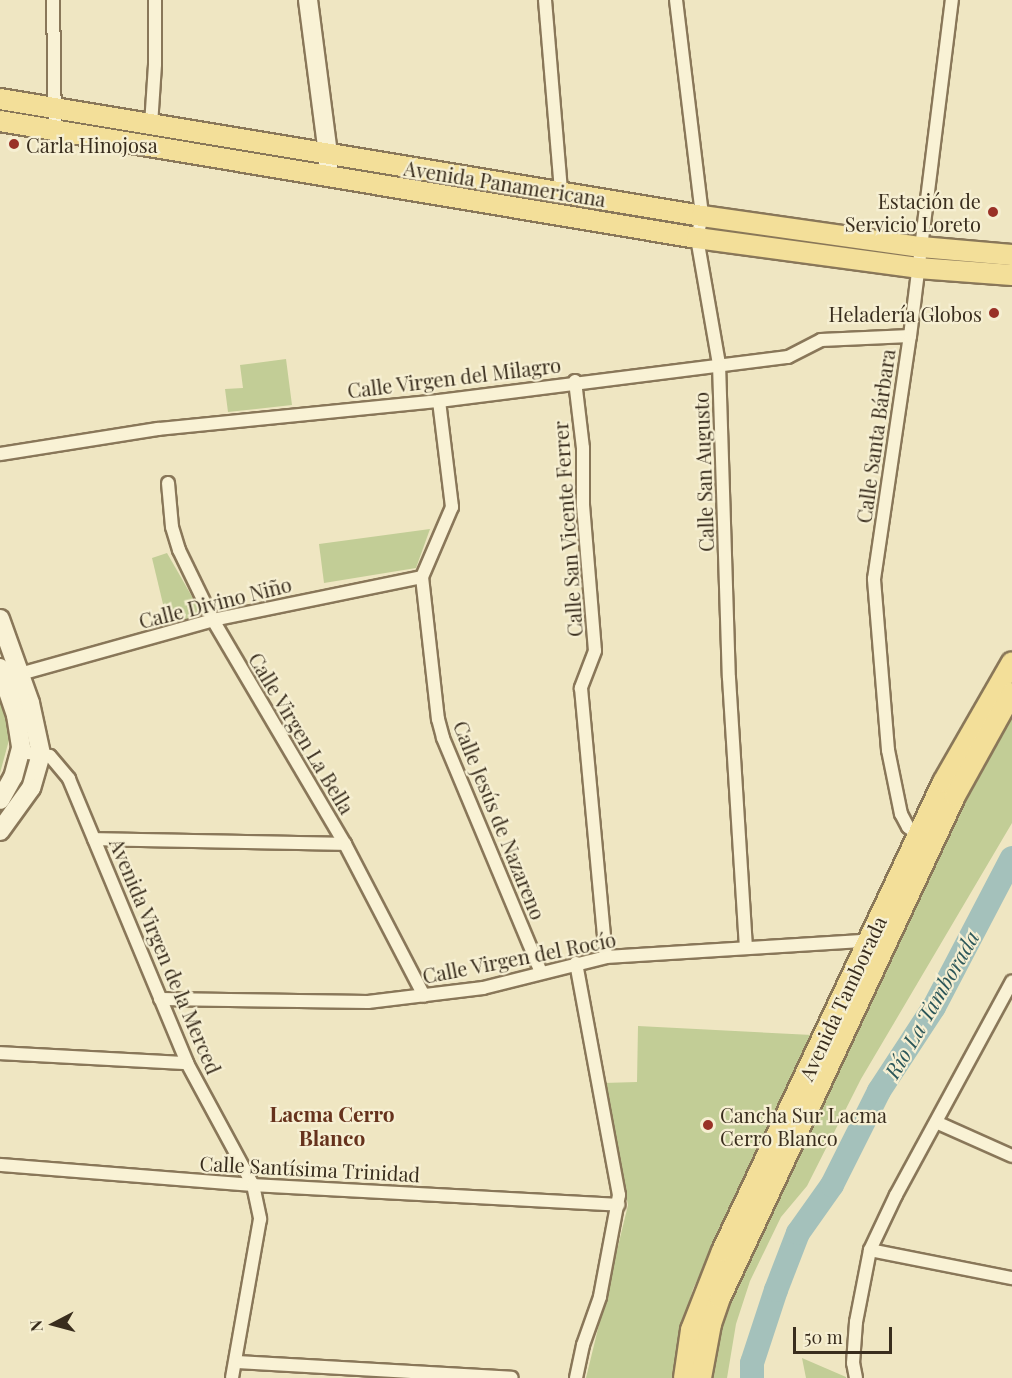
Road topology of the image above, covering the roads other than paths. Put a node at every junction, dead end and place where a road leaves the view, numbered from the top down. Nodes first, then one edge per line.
1 (53, 0) edge
2 (155, 0) edge
3 (308, 0) edge
4 (545, 0) edge
5 (676, 0) edge
6 (952, 0) edge
7 (0, 99) edge
8 (54, 108) junction
9 (0, 121) edge
10 (151, 125) junction
11 (55, 131) junction
12 (328, 155) junction
13 (328, 175) junction
14 (561, 192) junction
15 (702, 216) junction
16 (698, 238) junction
17 (921, 247) junction
18 (1012, 255) edge
19 (918, 267) junction
20 (1012, 275) edge
21 (910, 336) junction
22 (719, 364) junction
23 (575, 381) junction
24 (439, 401) junction
25 (0, 454) edge
26 (168, 483) dead end
27 (422, 577) junction
28 (0, 619) edge
29 (213, 620) junction
30 (1012, 662) edge
31 (0, 668) edge
32 (20, 674) junction
33 (1012, 693) edge
34 (21, 752) junction
35 (41, 754) junction
36 (0, 800) edge
37 (0, 831) edge
38 (918, 834) junction
39 (94, 839) junction
40 (345, 844) junction
41 (746, 946) junction
42 (875, 946) junction
43 (606, 957) junction
44 (576, 963) junction
45 (541, 972) junction
46 (1012, 981) edge
47 (424, 996) junction
48 (160, 999) junction
49 (0, 1053) edge
50 (187, 1063) junction
51 (938, 1123) junction
52 (1012, 1156) edge
53 (0, 1165) edge
54 (253, 1185) junction
55 (618, 1205) junction
56 (870, 1250) junction
57 (1012, 1278) edge
58 (237, 1362) junction
59 (232, 1378) edge
60 (506, 1378) edge
61 (576, 1378) edge
62 (684, 1378) edge
63 (701, 1378) edge
64 (856, 1378) edge

1 - 8 street
2 - 10 street
3 - 12 main road
4 - 14 street
5 - 15 street, Calle San Augusto
6 - 17 street, Calle Santa Bárbara
7 - 8 main road, Avenida Panamericana
8 - 10 main road, Avenida Panamericana
8 - 11 street
9 - 11 main road, Avenida Panamericana
10 - 12 main road, Avenida Panamericana
11 - 13 main road, Avenida Panamericana
12 - 13 main road
12 - 14 main road, Avenida Panamericana
13 - 16 main road, Avenida Panamericana
14 - 15 main road, Avenida Panamericana
15 - 16 street, Calle San Augusto
15 - 17 main road, Avenida Panamericana
16 - 19 main road, Avenida Panamericana
16 - 22 street, Calle San Augusto
17 - 18 main road, Avenida Panamericana
17 - 19 street, Calle Santa Bárbara
19 - 20 main road, Avenida Panamericana
19 - 21 street, Calle Santa Bárbara
21 - 22 street, Calle Virgen del Milagro
21 - 38 street, Calle Santa Bárbara
22 - 23 street, Calle Virgen del Milagro
22 - 41 street, Calle San Augusto
23 - 24 street, Calle Virgen del Milagro
23 - 43 street, Calle San Vicente Ferrer
24 - 25 street, Calle Virgen del Milagro
24 - 27 street, Calle Jesús de Nazareno
26 - 29 street, Calle Virgen La Bella
27 - 29 street, Calle Divino Niño
27 - 45 street, Calle Jesús de Nazareno
28 - 32 main road
29 - 32 street, Calle Divino Niño
29 - 40 street, Calle Virgen La Bella
30 - 38 main road, Avenida Tamborada
31 - 34 main road
32 - 35 main road
33 - 42 main road, Avenida Tamborada
34 - 35 street
34 - 36 main road
35 - 37 main road
35 - 39 street, Avenida Virgen de la Merced
38 - 42 main road, Avenida Tamborada
39 - 40 street
39 - 48 street, Avenida Virgen de la Merced
40 - 47 street, Calle Virgen La Bella
41 - 42 street, Calle Virgen del Rocío
41 - 43 street, Calle Virgen del Rocío
42 - 62 main road, Avenida Tamborada
42 - 63 main road, Avenida Tamborada
43 - 44 street, Calle Virgen del Rocío
44 - 45 street, Calle Virgen del Rocío
44 - 55 street
45 - 47 street, Calle Virgen del Rocío
46 - 51 street
47 - 48 street, Calle Virgen del Rocío
48 - 50 street, Avenida Virgen de la Merced
49 - 50 street
50 - 54 street, Avenida Virgen de la Merced
51 - 52 street
51 - 56 street
53 - 54 street, Calle Santísima Trinidad
54 - 55 street, Calle Santísima Trinidad
54 - 58 street, Avenida Virgen de la Merced
55 - 61 street
56 - 57 street
56 - 64 street
58 - 59 street, Avenida Virgen de la Merced
58 - 60 street

